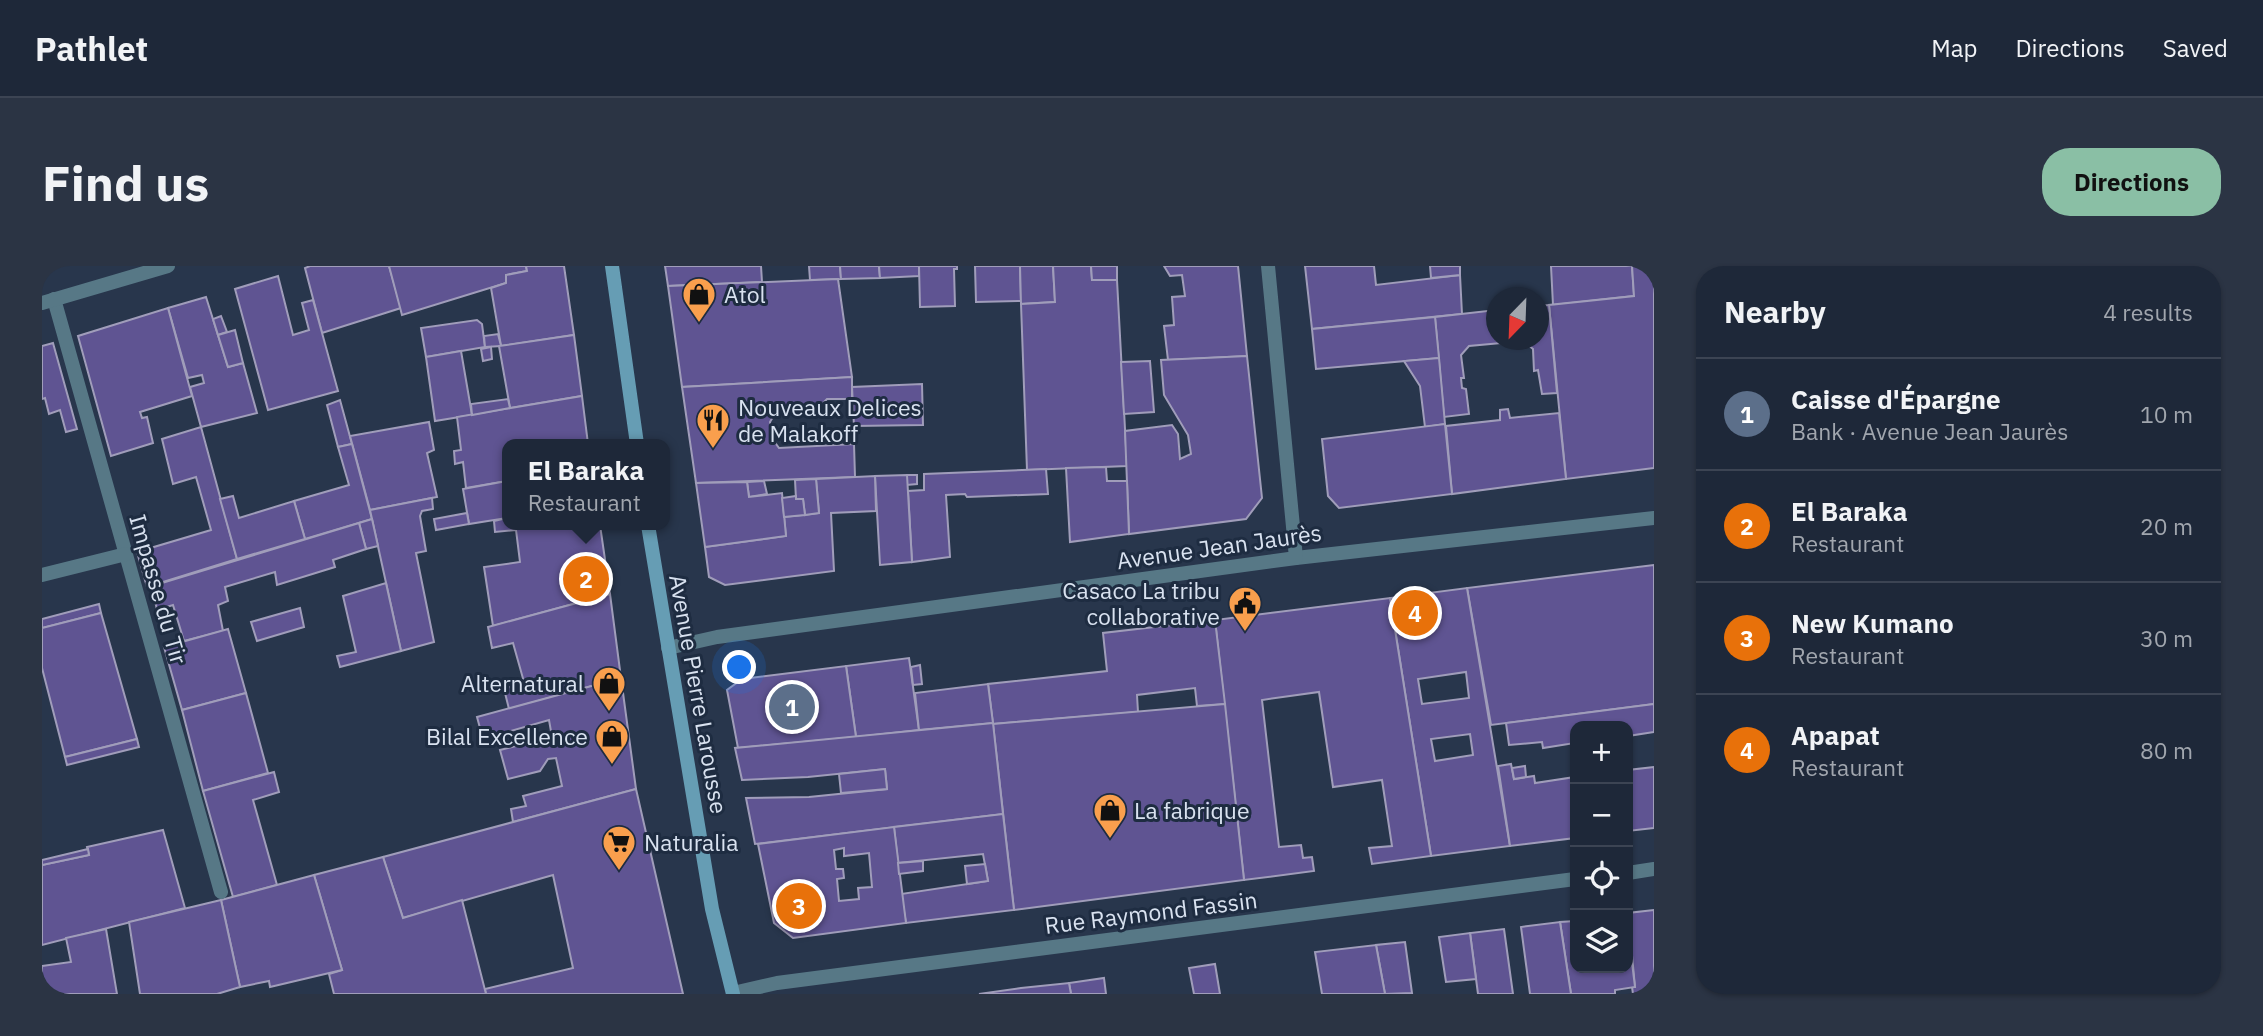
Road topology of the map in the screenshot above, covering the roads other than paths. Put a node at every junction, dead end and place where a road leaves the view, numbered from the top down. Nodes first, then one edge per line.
1 (167, 266) edge
2 (612, 266) edge
3 (1268, 266) edge
4 (48, 301) edge
5 (635, 439) edge
6 (1654, 518) edge
7 (649, 530) edge
8 (126, 554) junction
9 (1296, 558) junction
10 (42, 575) edge
11 (668, 648) junction
12 (1654, 869) edge
13 (1633, 872) edge
14 (1570, 881) edge
15 (220, 892) dead end
16 (733, 993) edge

1 - 4 street
2 - 5 main road
3 - 9 street
4 - 8 street, Impasse du Tir
6 - 9 street, Avenue Jean Jaurès
7 - 11 main road, Avenue Pierre Larousse
8 - 10 street
8 - 15 street, Impasse du Tir
9 - 11 street, Avenue Jean Jaurès
11 - 16 main road, Avenue Pierre Larousse
12 - 13 street
14 - 16 street, Rue Raymond Fassin

